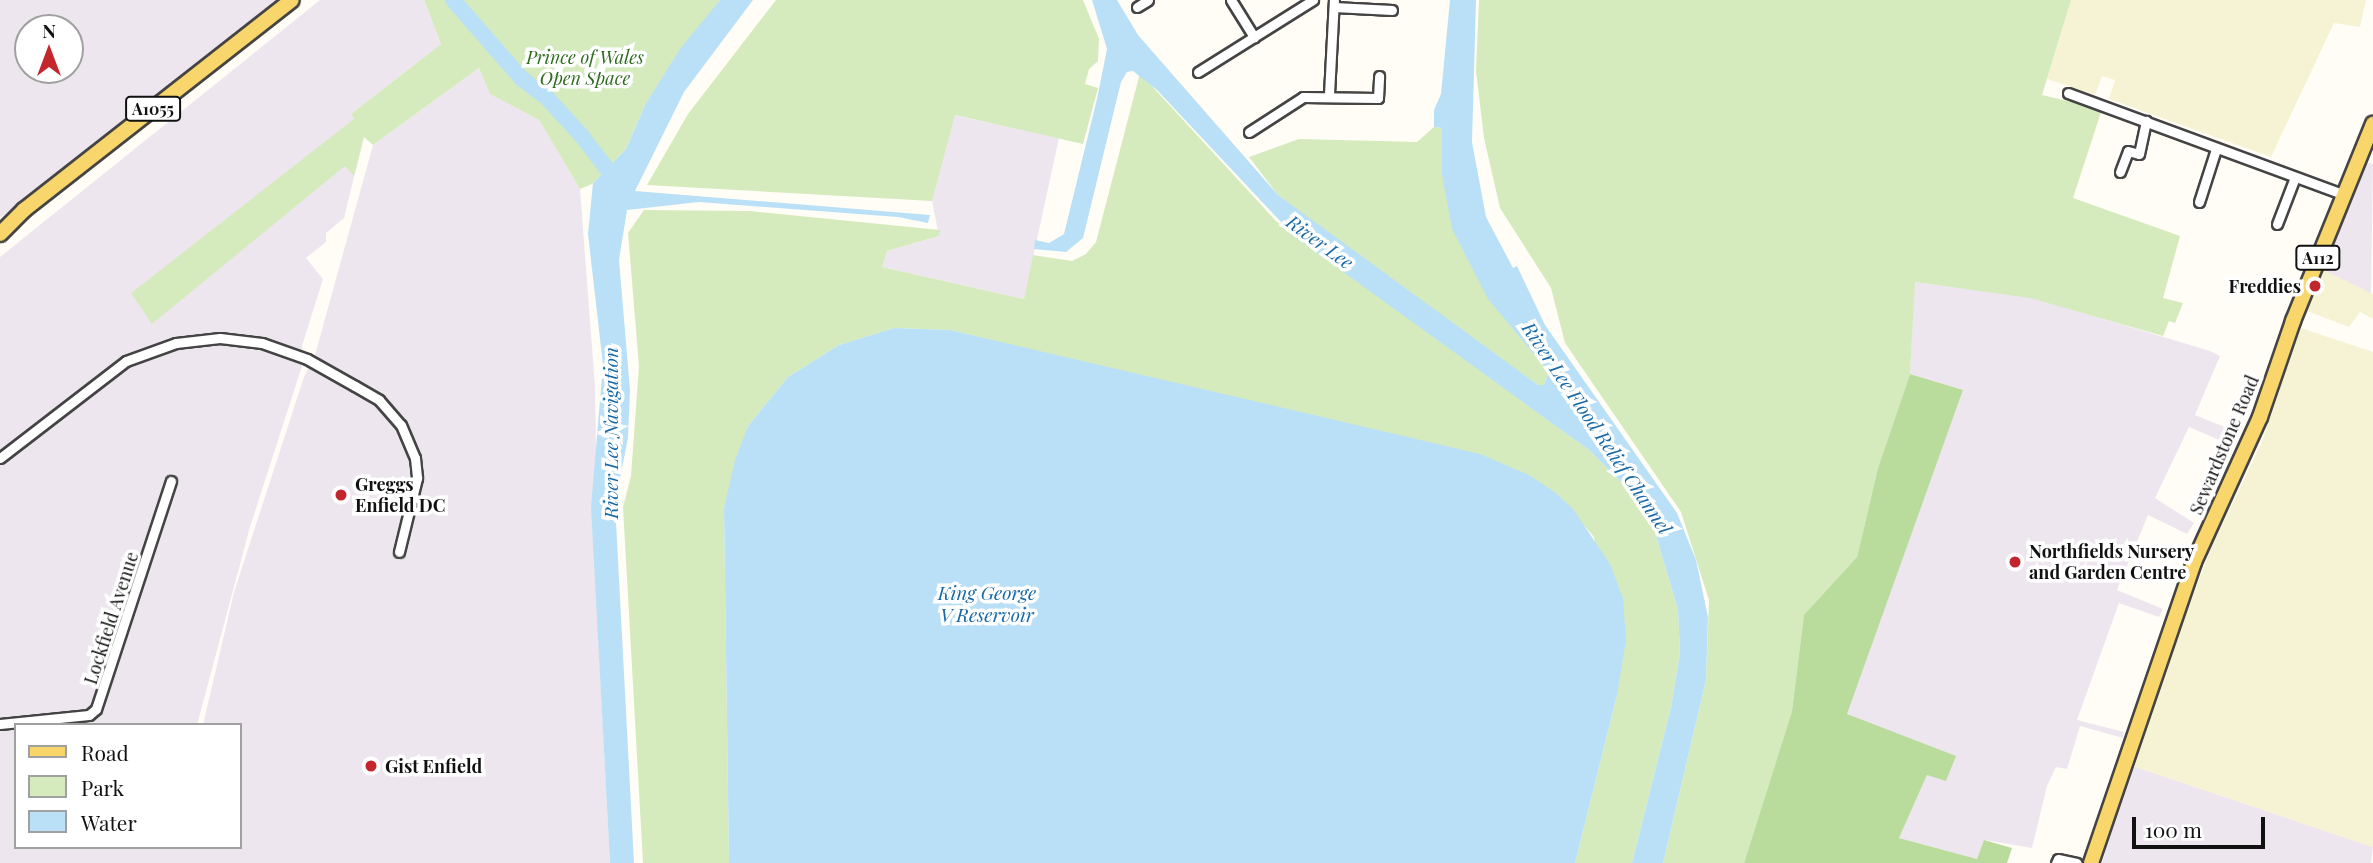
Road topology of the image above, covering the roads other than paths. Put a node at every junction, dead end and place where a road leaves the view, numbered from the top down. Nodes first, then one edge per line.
1 (292, 0) edge
2 (1148, 0) edge
3 (1231, 0) edge
4 (1313, 0) edge
5 (1334, 3) edge
6 (1137, 7) dead end
7 (1392, 10) dead end
8 (1254, 37) junction
9 (1198, 72) dead end
10 (1379, 76) dead end
11 (2068, 93) dead end
12 (1329, 94) junction
13 (2146, 121) junction
14 (2373, 124) edge
15 (1249, 132) dead end
16 (2216, 149) junction
17 (2367, 154) edge
18 (2120, 173) dead end
19 (2295, 177) junction
20 (2343, 194) junction
21 (2199, 202) dead end
22 (7, 222) edge
23 (2277, 224) dead end
24 (0, 234) edge
25 (0, 458) edge
26 (171, 481) dead end
27 (399, 552) dead end
28 (0, 724) edge
29 (2056, 863) edge
30 (2077, 863) edge
31 (2091, 863) edge

1 - 22 main road, A1055
2 - 6 street
3 - 8 street
4 - 8 street
5 - 7 street
5 - 12 street
8 - 9 street
10 - 12 street
11 - 13 street
12 - 15 street
13 - 16 street
13 - 18 street
14 - 17 main road, Sewardstone Road / A112
16 - 19 street
16 - 21 street
17 - 20 main road, Sewardstone Road / A112
19 - 20 street
19 - 23 street
20 - 31 main road, Sewardstone Road / A112
22 - 24 main road, A1055
25 - 27 street
26 - 28 street, Lockfield Avenue
29 - 30 street

